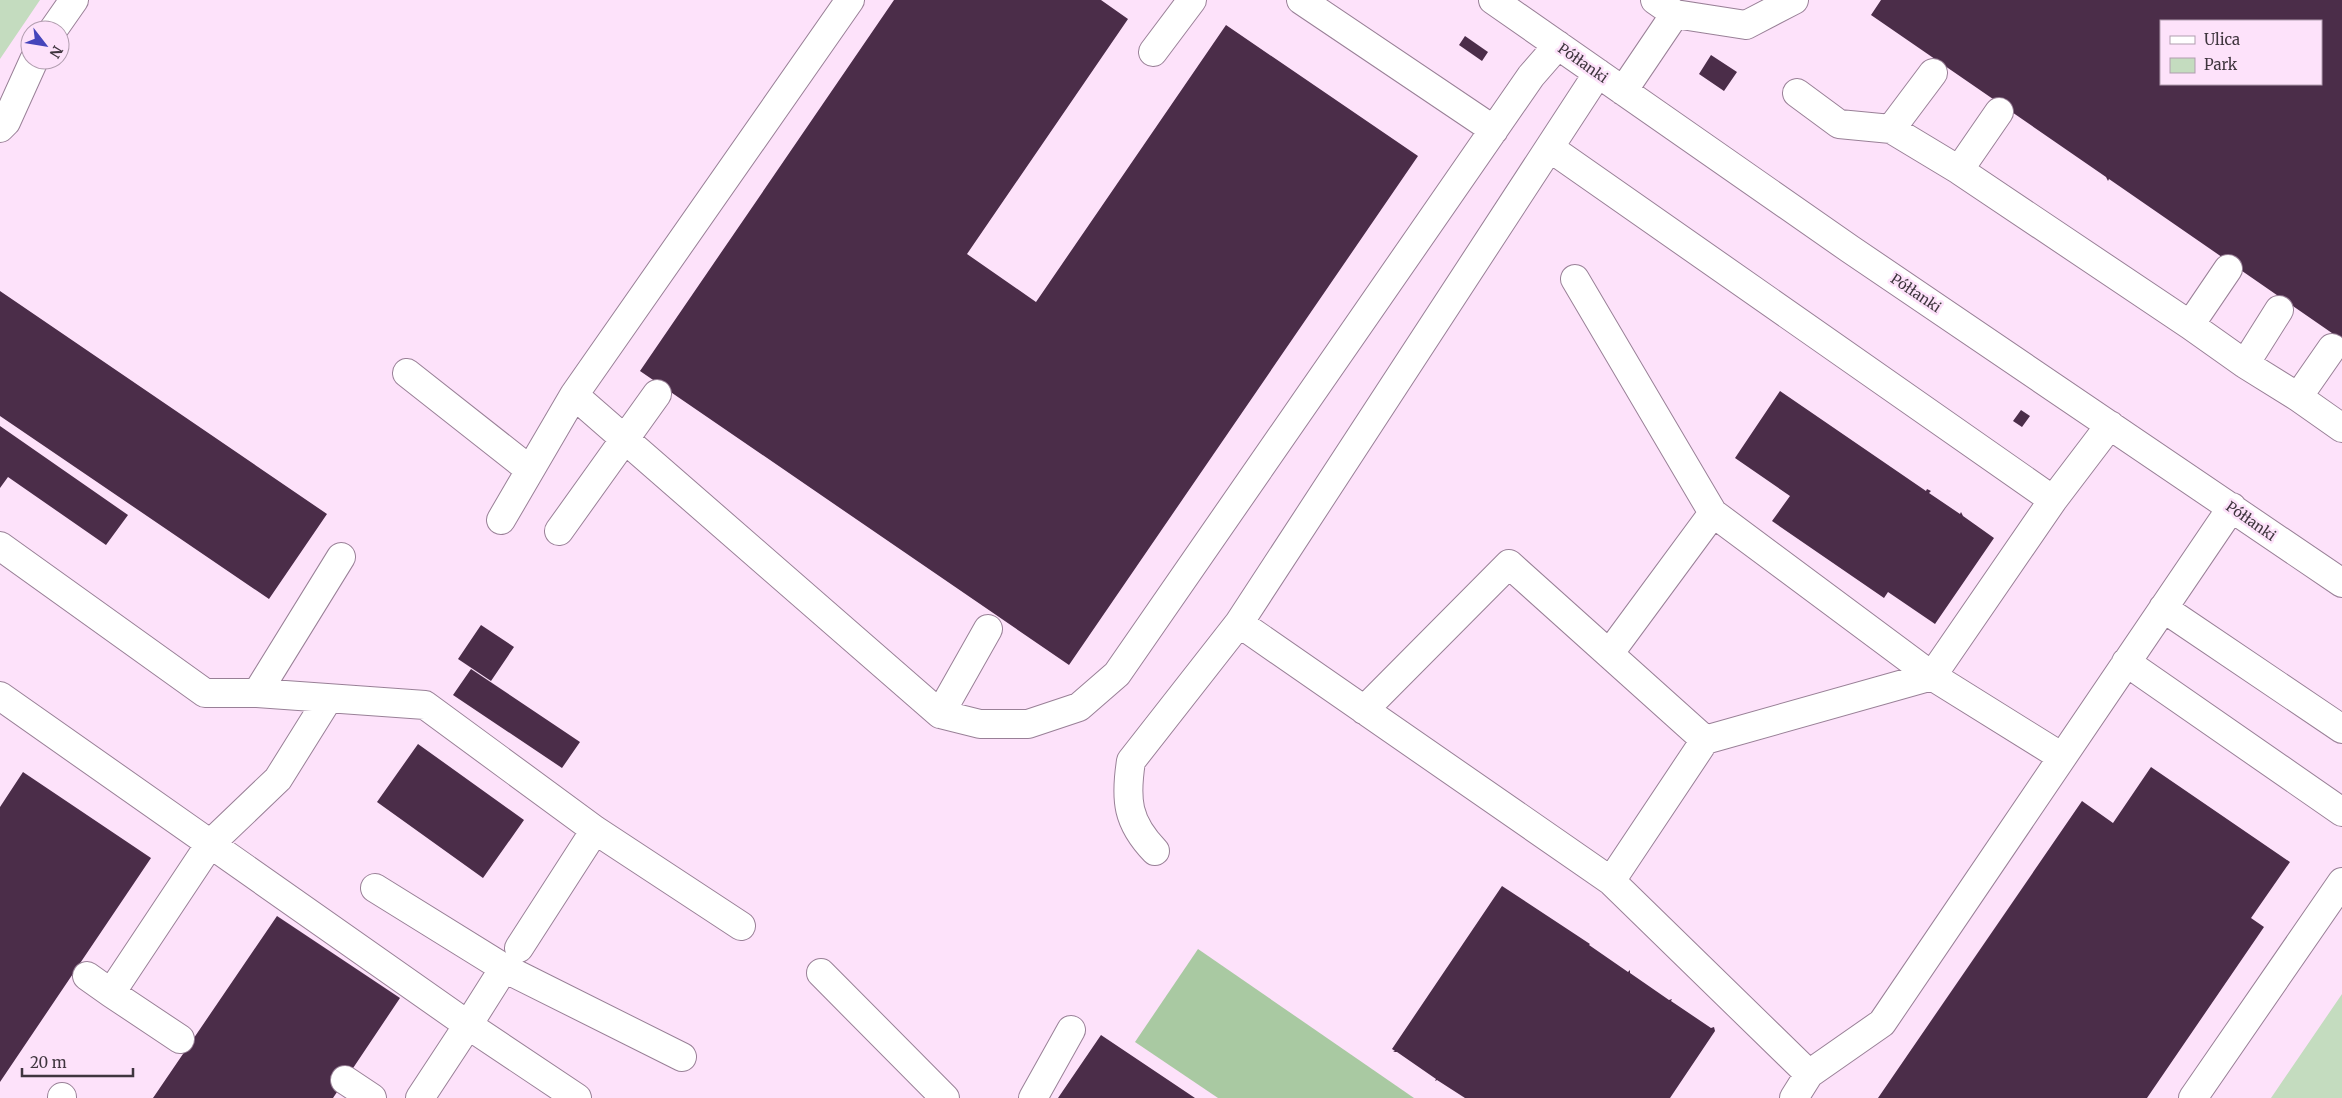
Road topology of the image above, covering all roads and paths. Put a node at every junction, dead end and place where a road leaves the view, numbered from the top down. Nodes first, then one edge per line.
1 (74, 0) edge
2 (850, 0) edge
3 (1192, 0) edge
4 (1301, 0) edge
5 (1493, 0) edge
6 (1794, 0) edge
7 (1665, 7) edge
8 (60, 20) edge
9 (1558, 45) junction
10 (1153, 52) dead end
11 (29, 70) edge
12 (1598, 73) junction
13 (1933, 73) dead end
14 (1623, 91) junction
15 (1797, 94) dead end
16 (1999, 112) dead end
17 (0, 128) edge
18 (1891, 129) junction
19 (1494, 130) junction
20 (1550, 148) junction
21 (1958, 170) junction
22 (2228, 269) dead end
23 (1575, 278) dead end
24 (2279, 310) dead end
25 (2190, 325) junction
26 (2332, 348) dead end
27 (2245, 364) junction
28 (406, 373) dead end
29 (657, 394) dead end
30 (574, 395) junction
31 (2298, 397) junction
32 (2110, 425) junction
33 (2342, 428) edge
34 (625, 440) junction
35 (530, 470) junction
36 (2053, 500) junction
37 (2232, 507) junction
38 (1713, 513) junction
39 (501, 520) dead end
40 (559, 532) dead end
41 (0, 546) edge
42 (341, 557) dead end
43 (2342, 584) edge
44 (2163, 608) junction
45 (1239, 623) junction
46 (988, 630) dead end
47 (1608, 654) junction
48 (2126, 662) junction
49 (1932, 676) junction
50 (257, 693) junction
51 (0, 696) edge
52 (328, 699) junction
53 (1364, 710) junction
54 (940, 714) junction
55 (2342, 729) edge
56 (1705, 740) junction
57 (2062, 757) junction
58 (2342, 812) edge
59 (595, 830) junction
60 (210, 844) junction
61 (1154, 851) dead end
62 (1611, 881) junction
63 (2342, 882) edge
64 (375, 888) dead end
65 (740, 926) dead end
66 (511, 958) junction
67 (821, 973) dead end
68 (87, 976) dead end
69 (111, 993) junction
70 (468, 1025) junction
71 (1071, 1030) dead end
72 (180, 1039) dead end
73 (682, 1057) dead end
74 (1809, 1074) junction
75 (345, 1080) dead end
76 (372, 1098) edge
77 (420, 1098) edge
78 (577, 1098) edge
79 (946, 1098) edge
80 (1033, 1098) edge
81 (1794, 1098) edge
82 (2193, 1098) edge

1 - 8 street
2 - 30 street
3 - 10 street
4 - 19 street
5 - 9 street, Półłanki
6 - 7 street
7 - 14 street
9 - 12 street, Półłanki
9 - 19 street
11 - 17 street
12 - 14 street, Półłanki
12 - 20 street
13 - 18 street
14 - 32 street, Półłanki
15 - 18 street
16 - 21 street
18 - 21 street
19 - 54 street
20 - 36 street
20 - 45 street
21 - 25 street
22 - 25 street
23 - 38 street
24 - 27 street
25 - 27 street
26 - 31 street
27 - 31 street
28 - 35 street
29 - 34 street
30 - 34 street
30 - 35 street
31 - 33 street
32 - 36 street
32 - 37 street, Półłanki
34 - 40 street
34 - 54 street
35 - 39 street
36 - 49 street
37 - 43 street, Półłanki
37 - 44 street
38 - 47 street
38 - 49 street
41 - 50 street
42 - 50 street
44 - 48 street
44 - 55 street
45 - 53 street
45 - 61 street
46 - 54 street
47 - 53 street
47 - 56 street
48 - 57 street
48 - 58 street
49 - 56 street
49 - 57 street
50 - 52 street
51 - 60 street
52 - 59 street
52 - 60 street
53 - 62 street
56 - 62 street
57 - 74 street
59 - 65 street
59 - 66 street
60 - 69 street
60 - 70 street
62 - 74 street
63 - 82 street
64 - 66 street
66 - 70 street
66 - 73 street
67 - 79 street
68 - 69 street
69 - 72 street
70 - 77 street
70 - 78 street
71 - 80 street
74 - 81 street
75 - 76 street

